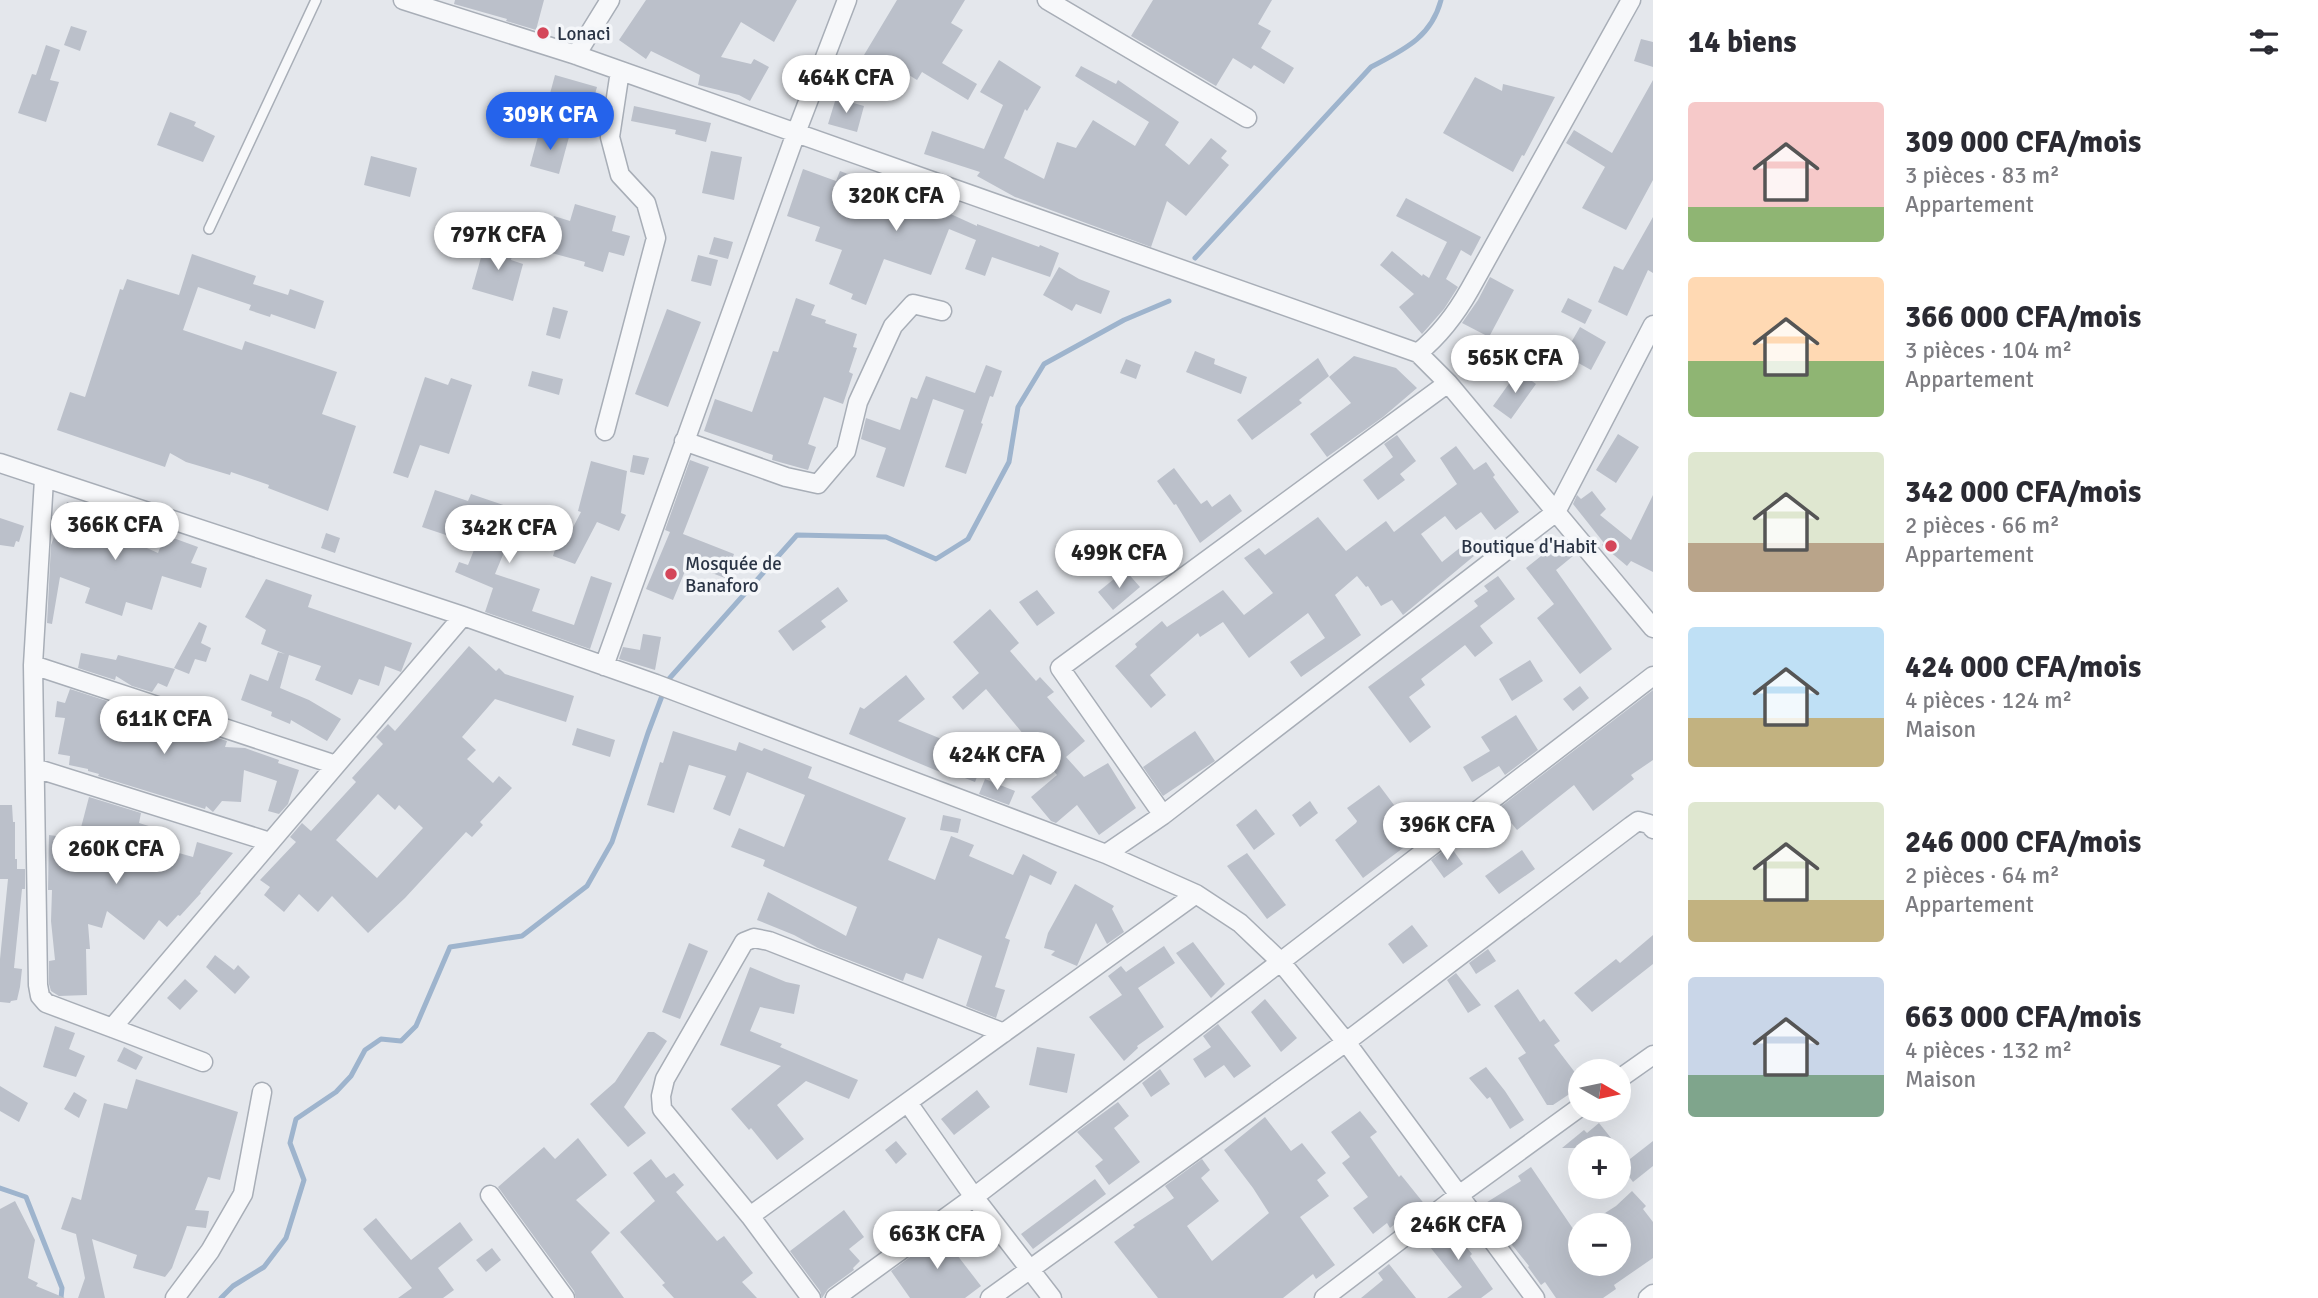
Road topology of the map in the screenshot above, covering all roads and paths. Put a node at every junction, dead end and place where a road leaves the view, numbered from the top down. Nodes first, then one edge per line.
1 (316, 0) edge
2 (403, 0) edge
3 (610, 0) edge
4 (848, 0) edge
5 (1047, 0) edge
6 (1631, 0) edge
7 (576, 55) junction
8 (620, 71) junction
9 (1247, 118) dead end
10 (796, 133) junction
11 (209, 229) dead end
12 (942, 311) dead end
13 (1653, 324) edge
14 (1418, 353) junction
15 (1448, 383) junction
16 (605, 430) dead end
17 (684, 441) junction
18 (0, 463) edge
19 (44, 478) junction
20 (1556, 512) junction
21 (463, 615) junction
22 (1653, 628) edge
23 (33, 665) junction
24 (604, 666) junction
25 (1653, 676) edge
26 (336, 765) junction
27 (35, 768) junction
28 (1163, 816) junction
29 (1653, 829) edge
30 (271, 842) junction
31 (1106, 854) junction
32 (1196, 894) junction
33 (1280, 961) junction
34 (112, 1028) junction
35 (1004, 1032) junction
36 (1346, 1042) junction
37 (1653, 1055) edge
38 (203, 1062) dead end
39 (1631, 1071) edge
40 (262, 1092) dead end
41 (908, 1103) junction
42 (1568, 1116) edge
43 (490, 1195) dead end
44 (1459, 1195) junction
45 (974, 1197) junction
46 (750, 1216) junction
47 (1029, 1268) junction
48 (1653, 1294) edge
49 (175, 1298) edge
50 (565, 1298) edge
51 (811, 1298) edge
52 (835, 1298) edge
53 (990, 1298) edge
54 (1052, 1298) edge
55 (1324, 1298) edge
56 (1535, 1298) edge
57 (1648, 1298) edge

1 - 11 lane
2 - 7 street
3 - 7 street
4 - 10 street
5 - 9 street
6 - 14 street
7 - 8 street
8 - 10 street
8 - 16 street
10 - 14 street
10 - 17 street
12 - 17 street
13 - 20 street
14 - 15 street
15 - 20 street
15 - 28 street
17 - 24 street
18 - 19 street
19 - 21 street
19 - 23 street
20 - 22 street
20 - 28 street
21 - 24 street
21 - 26 street
23 - 26 street
23 - 27 street
24 - 31 street
25 - 33 street
26 - 30 street
27 - 30 street
27 - 34 street
28 - 31 street
29 - 36 street
30 - 34 street
31 - 32 street
32 - 33 street
32 - 35 street
33 - 36 street
33 - 45 street
34 - 38 street
35 - 41 street
35 - 46 street
36 - 44 street
36 - 47 street
37 - 39 street
40 - 49 street
41 - 45 street
41 - 46 street
42 - 44 street
43 - 50 street
44 - 55 street
44 - 56 street
45 - 47 street
45 - 52 street
46 - 51 street
47 - 53 street
47 - 54 street
48 - 57 street

